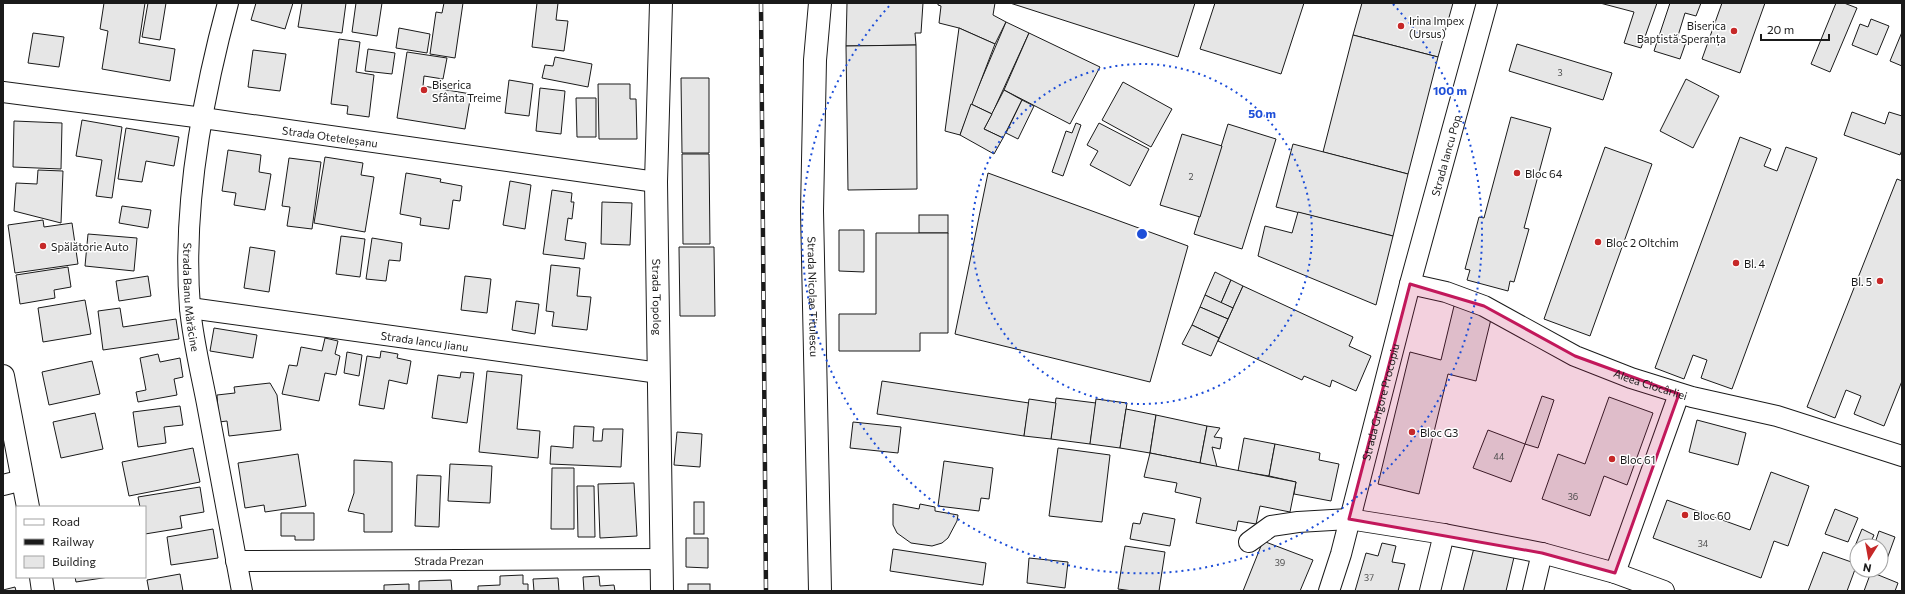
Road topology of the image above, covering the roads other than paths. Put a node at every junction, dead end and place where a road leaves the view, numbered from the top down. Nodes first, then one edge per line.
1 (228, 3) edge
2 (661, 3) edge
3 (820, 3) edge
4 (1487, 3) edge
5 (3, 92) edge
6 (203, 118) junction
7 (656, 182) junction
8 (1410, 284) junction
9 (190, 308) junction
10 (659, 373) junction
11 (3, 376) edge
12 (1680, 394) junction
13 (8, 425) edge
14 (1902, 456) edge
15 (13, 482) edge
16 (27, 506) edge
17 (1349, 519) junction
18 (1444, 534) junction
19 (1249, 542) dead end
20 (1542, 553) junction
21 (662, 559) junction
22 (236, 561) junction
23 (1615, 573) junction
24 (41, 578) edge
25 (43, 591) edge
26 (242, 591) edge
27 (662, 591) edge
28 (820, 591) edge
29 (1328, 591) edge
30 (1430, 591) edge
31 (1533, 591) edge
32 (1664, 591) edge

1 - 6 street, Strada Banu Mărăcine
2 - 7 main road, Strada Topolog
3 - 28 main road, Strada Nicolae Titulescu
4 - 8 street, Strada Iancu Pop
5 - 6 street, Strada Oteteleșanu
6 - 7 street, Strada Oteteleșanu
6 - 9 street, Strada Banu Mărăcine
7 - 10 main road, Strada Topolog
8 - 12 street, Aleea Ciocârliei
8 - 17 street, Strada Grigore Procopiu
9 - 10 street, Strada Iancu Jianu
9 - 22 street, Strada Banu Mărăcine
10 - 21 main road, Strada Topolog
11 - 13 main road
12 - 14 street, Aleea Ciocârliei
12 - 23 street
13 - 15 main road
15 - 16 main road
17 - 18 street
17 - 19 street
17 - 29 street, Strada Grigore Procopiu
18 - 20 street
18 - 30 street
20 - 23 street
20 - 31 street
21 - 22 street, Strada Prezan
21 - 27 main road, Strada Topolog
22 - 26 street, Strada Banu Mărăcine
23 - 32 street
24 - 25 main road

